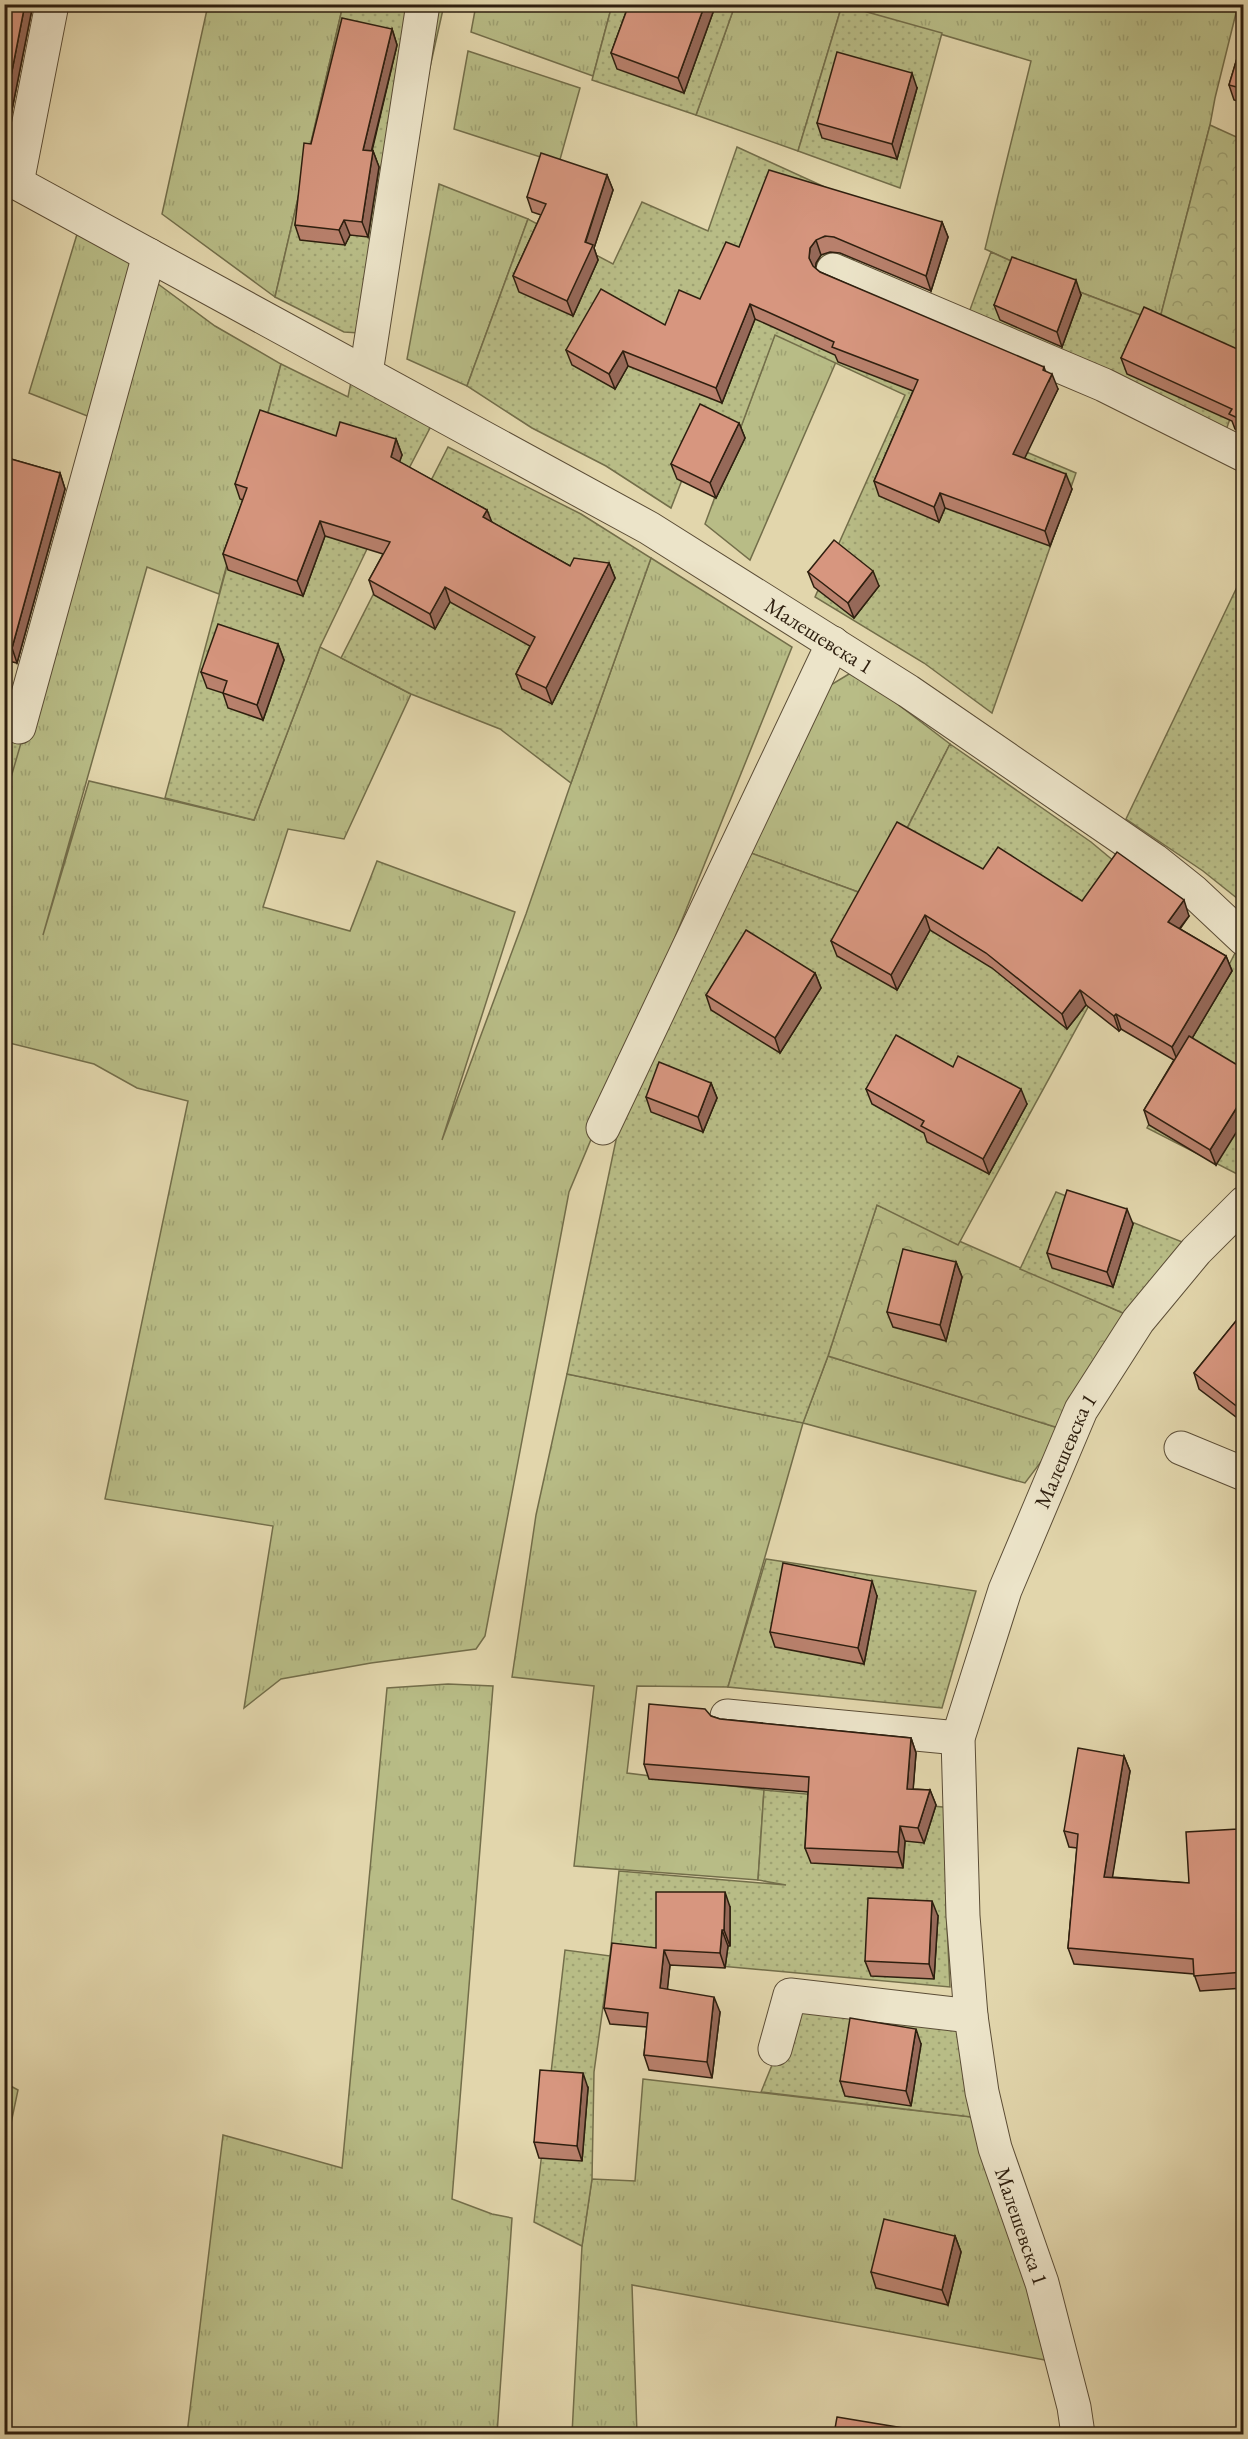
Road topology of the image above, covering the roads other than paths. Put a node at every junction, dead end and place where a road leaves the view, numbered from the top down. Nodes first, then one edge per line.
1 (52, 4) edge
2 (423, 4) edge
3 (11, 179) edge
4 (149, 255) junction
5 (833, 270) dead end
6 (366, 373) junction
7 (1244, 455) edge
8 (833, 643) junction
9 (19, 727) dead end
10 (1244, 939) edge
11 (603, 1128) dead end
12 (1244, 1203) edge
13 (1181, 1448) dead end
14 (1244, 1474) edge
15 (727, 1716) dead end
16 (958, 1738) junction
17 (971, 2016) junction
18 (775, 2049) dead end
19 (1078, 2434) edge

1 - 3 street
2 - 6 street
3 - 4 street, Малешевска 1
4 - 6 street, Малешевска 1
4 - 9 street
5 - 7 street
6 - 8 street, Малешевска 1
8 - 10 street, Малешевска 1
8 - 11 street
12 - 16 street, Малешевска 1
13 - 14 street
15 - 16 street
16 - 17 street, Малешевска 1
17 - 18 street
17 - 19 street, Малешевска 1

